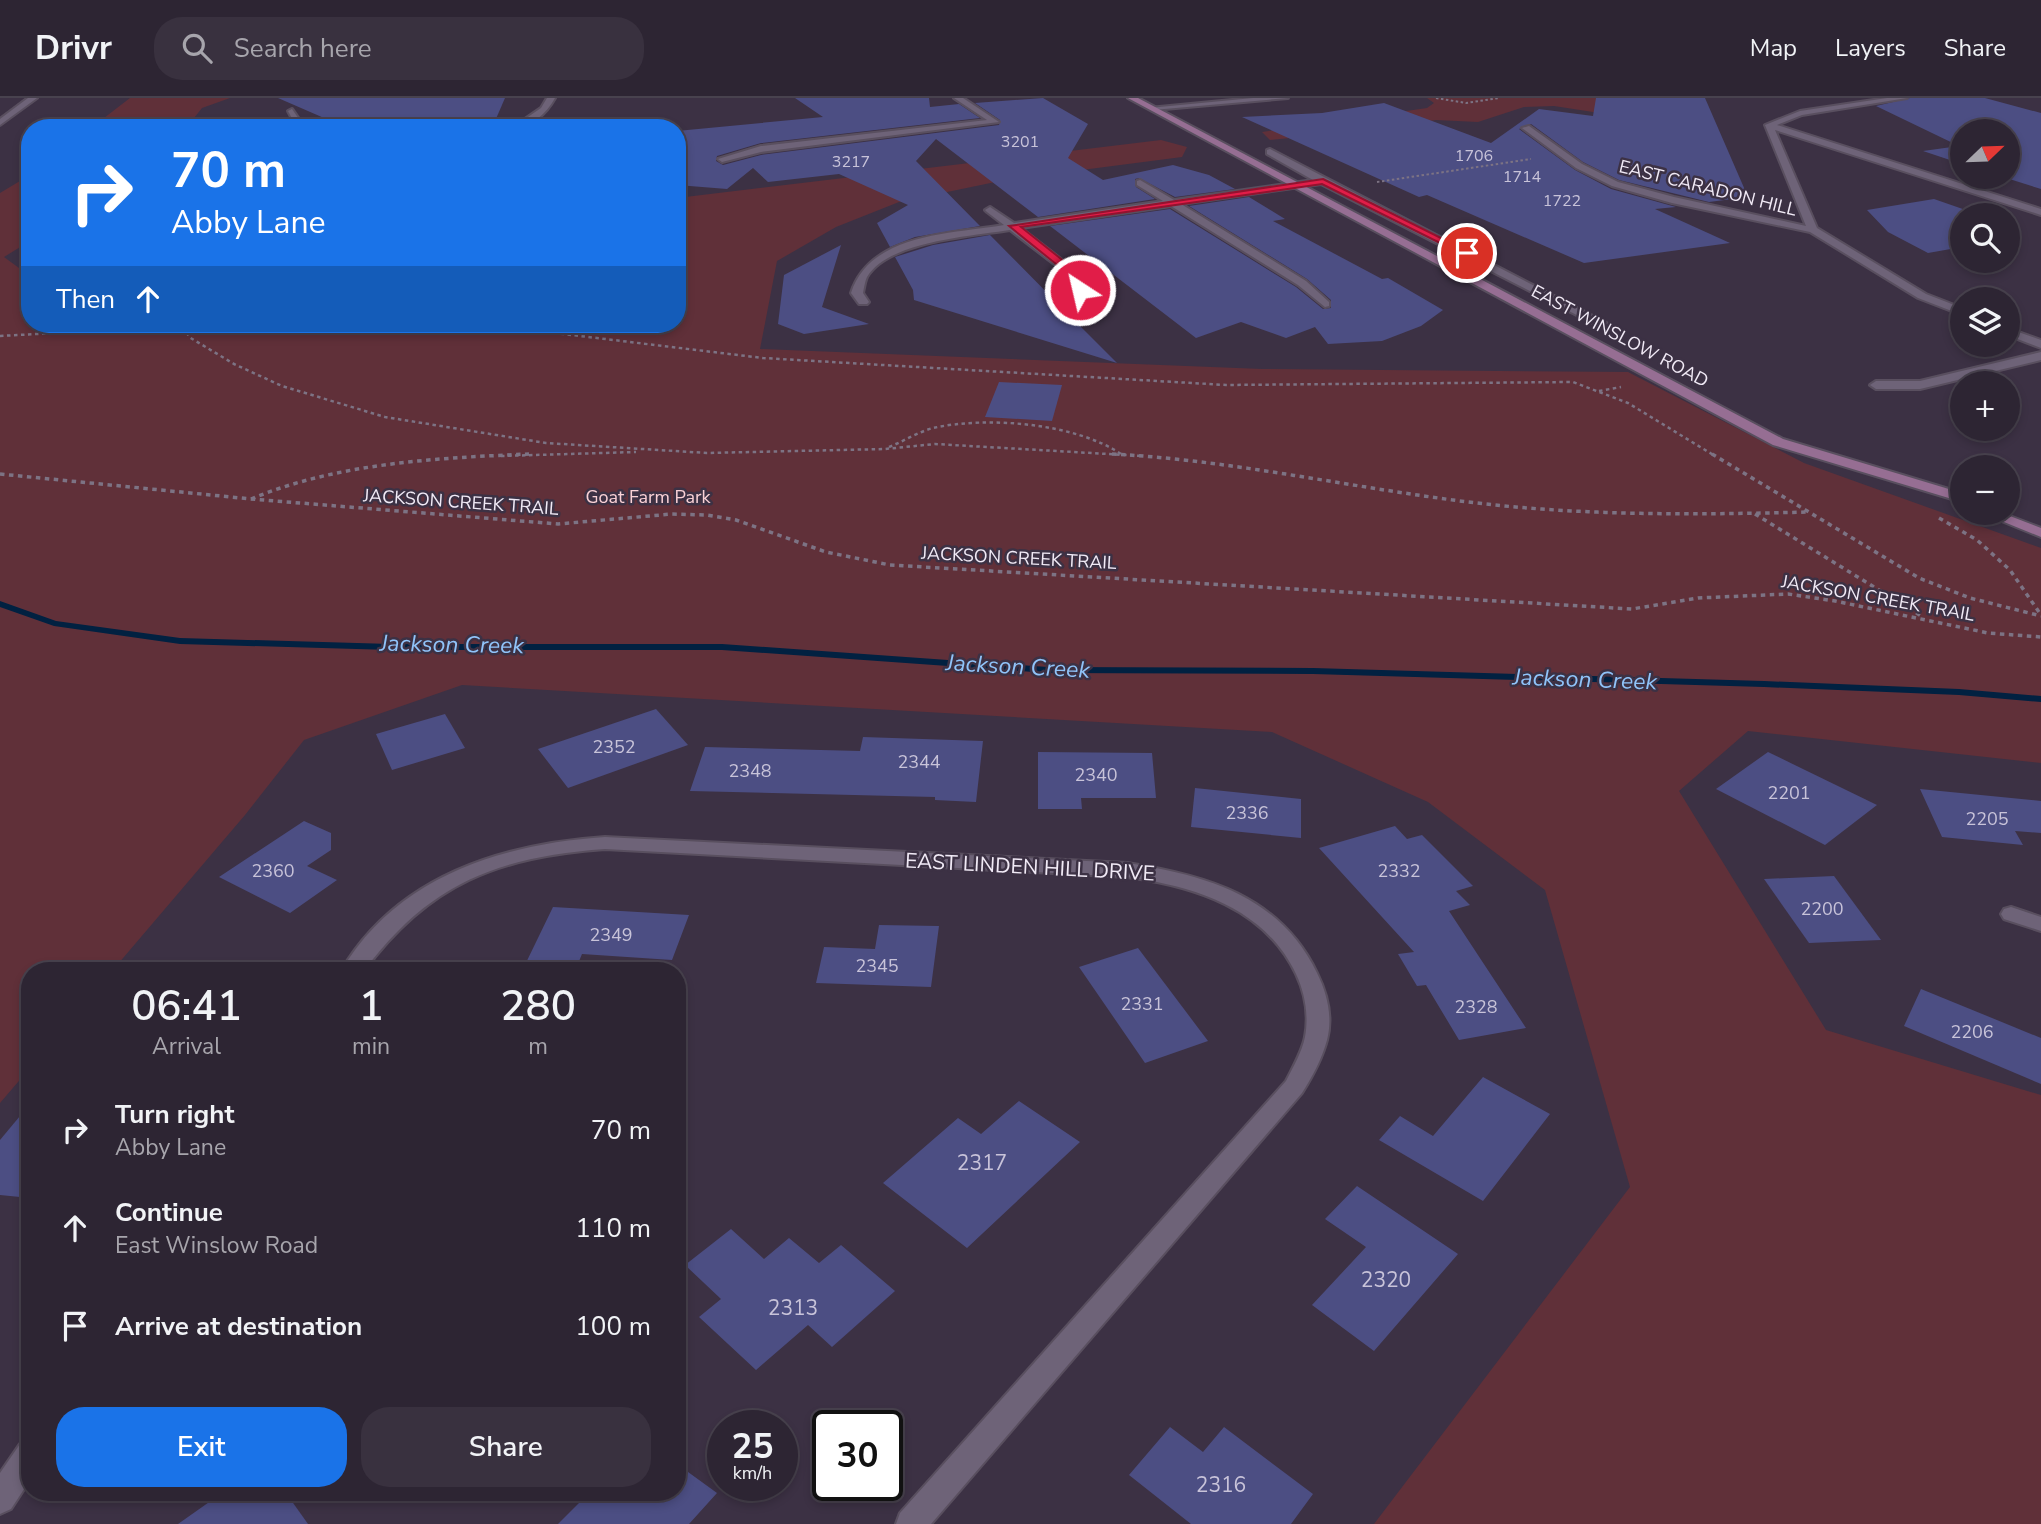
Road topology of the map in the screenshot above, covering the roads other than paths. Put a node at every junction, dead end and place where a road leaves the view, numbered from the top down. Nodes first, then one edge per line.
1 (33, 98) edge
2 (551, 98) edge
3 (958, 98) edge
4 (1132, 98) edge
5 (1284, 98) edge
6 (1903, 98) edge
7 (1153, 108) junction
8 (292, 111) dead end
9 (296, 119) edge
10 (530, 119) edge
11 (0, 123) edge
12 (1769, 125) junction
13 (1526, 128) dead end
14 (1270, 152) dead end
15 (722, 159) dead end
16 (1323, 181) junction
17 (1140, 183) dead end
18 (1295, 186) junction
19 (1177, 204) junction
20 (990, 210) dead end
21 (2041, 212) edge
22 (1014, 226) junction
23 (1813, 230) junction
24 (863, 302) dead end
25 (1084, 304) dead end
26 (1325, 304) dead end
27 (1950, 308) edge
28 (1608, 327) dead end
29 (2020, 336) edge
30 (2041, 344) edge
31 (2041, 356) edge
32 (1876, 385) dead end
33 (1950, 496) edge
34 (2020, 513) edge
35 (2041, 519) edge
36 (2020, 525) edge
37 (2041, 533) edge
38 (2011, 914) dead end
39 (2041, 924) edge
40 (359, 962) edge
41 (21, 1468) edge
42 (0, 1499) edge
43 (911, 1524) edge

1 - 11 street
2 - 10 street
3 - 15 street
4 - 7 main road, EAST WINSLOW ROAD
5 - 7 street
6 - 12 street
7 - 18 main road, EAST WINSLOW ROAD
8 - 9 street
12 - 21 street
12 - 23 street
13 - 23 street, EAST CARADON HILL
14 - 16 street, EAST WINSLOW ROAD
16 - 18 street
16 - 28 street, EAST WINSLOW ROAD
17 - 19 street
18 - 19 street
18 - 33 main road, EAST WINSLOW ROAD
19 - 22 street
19 - 26 street
20 - 22 street
22 - 24 street
22 - 25 street
23 - 27 street, EAST CARADON HILL
29 - 30 street
31 - 32 street
34 - 35 main road
36 - 37 main road
38 - 39 street
40 - 43 street, EAST LINDEN HILL DRIVE
41 - 42 street

